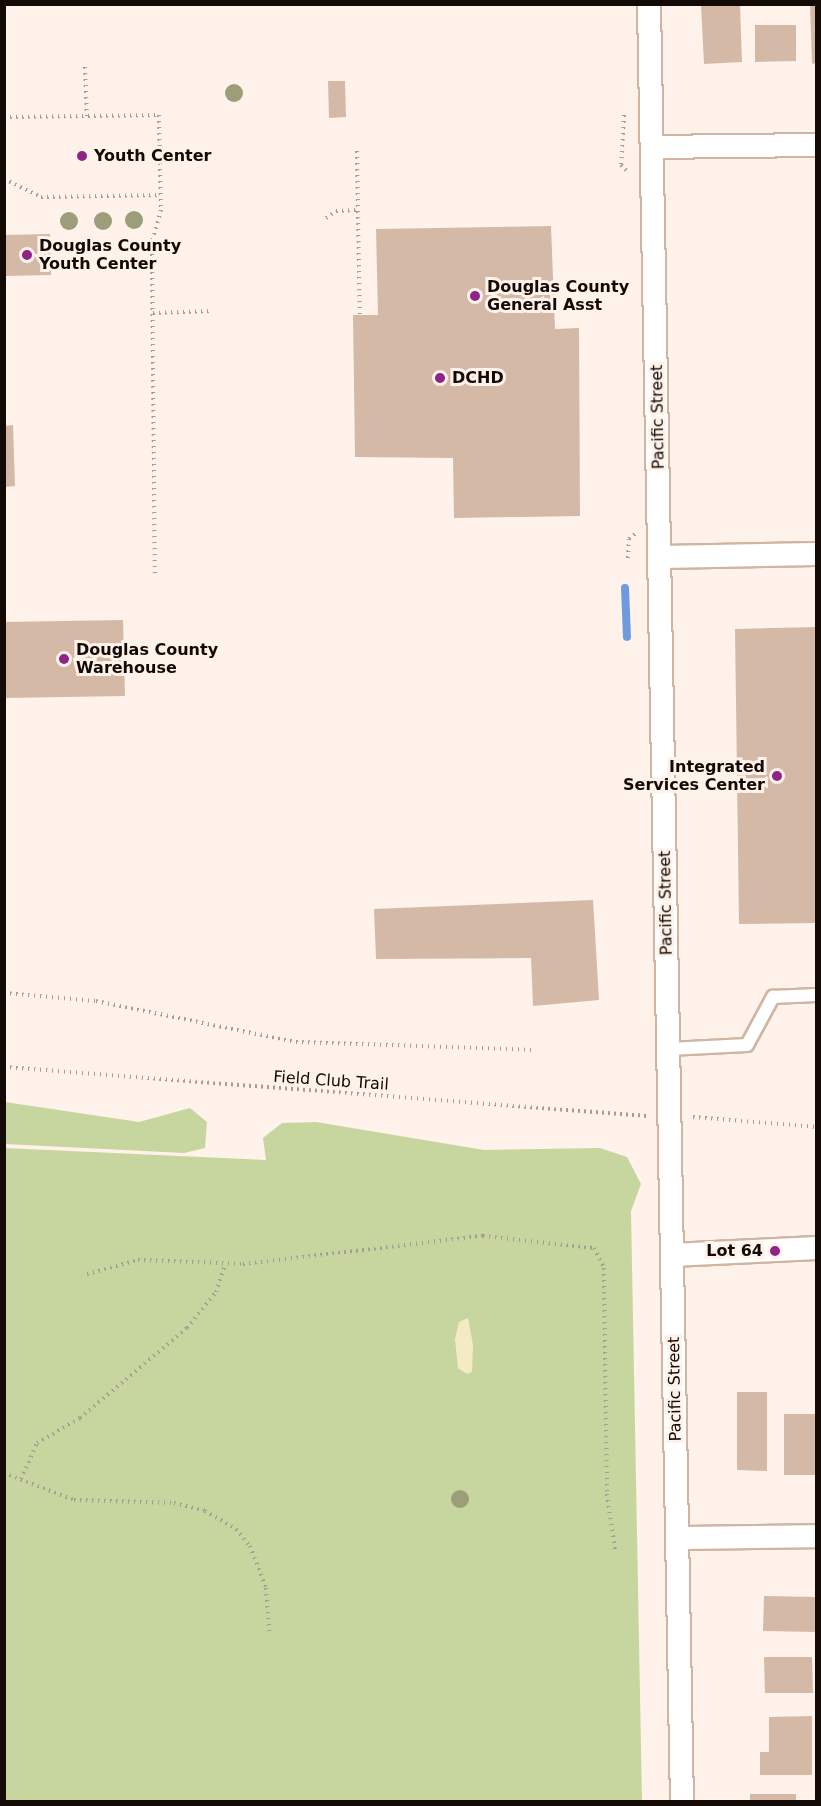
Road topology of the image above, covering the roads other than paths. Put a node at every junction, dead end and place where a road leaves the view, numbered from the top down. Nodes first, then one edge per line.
1 (649, 4) edge
2 (816, 145) edge
3 (653, 147) junction
4 (816, 554) edge
5 (661, 557) junction
6 (816, 995) edge
7 (669, 1049) junction
8 (816, 1248) edge
9 (673, 1255) junction
10 (816, 1536) edge
11 (678, 1538) junction
12 (682, 1802) edge

1 - 3 street, Pacific Street
2 - 3 street
3 - 5 street, Pacific Street
4 - 5 street
5 - 7 street, Pacific Street
6 - 7 lane
7 - 9 street, Pacific Street
8 - 9 street
9 - 11 street, Pacific Street
10 - 11 street
11 - 12 street, Pacific Street

